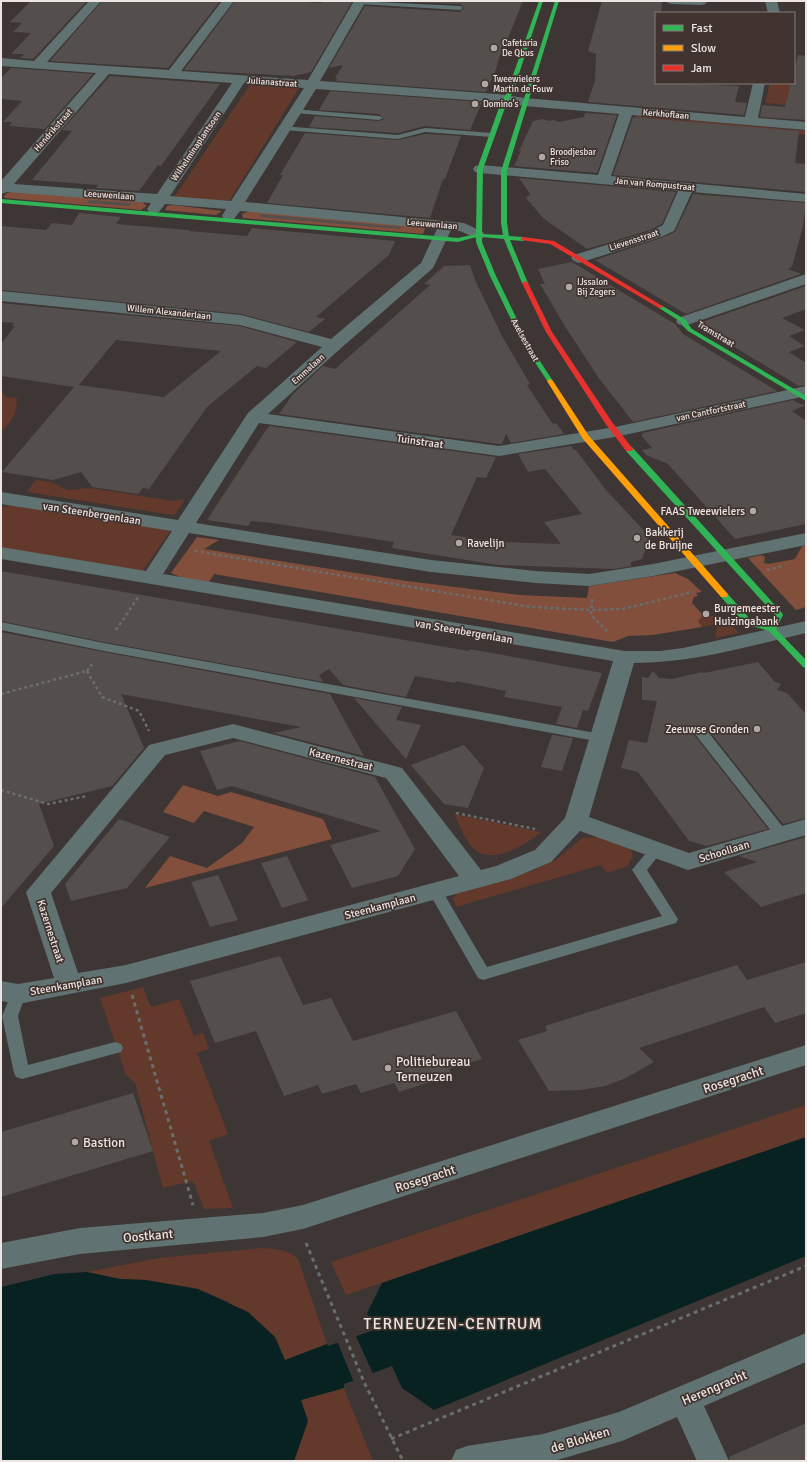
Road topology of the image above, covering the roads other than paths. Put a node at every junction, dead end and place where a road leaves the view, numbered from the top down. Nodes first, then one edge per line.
1 (95, 1) edge
2 (228, 1) edge
3 (360, 1) edge
4 (541, 1) edge
5 (557, 1) edge
6 (672, 1) edge
7 (771, 1) edge
8 (701, 2) dead end
9 (460, 8) dead end
10 (669, 12) edge
11 (774, 12) edge
12 (1, 62) edge
13 (38, 64) junction
14 (105, 70) junction
15 (173, 74) junction
16 (241, 79) junction
17 (759, 84) edge
18 (312, 85) junction
19 (506, 99) junction
20 (525, 102) junction
21 (295, 111) junction
22 (627, 111) junction
23 (379, 118) dead end
24 (751, 121) junction
25 (806, 126) edge
26 (284, 128) junction
27 (492, 135) junction
28 (480, 169) junction
29 (504, 171) junction
30 (603, 180) junction
31 (687, 187) junction
32 (2, 191) edge
33 (806, 198) edge
34 (161, 199) junction
35 (236, 206) junction
36 (151, 213) junction
37 (226, 220) junction
38 (442, 232) junction
39 (478, 235) junction
40 (506, 237) junction
41 (579, 258) junction
42 (806, 279) edge
43 (1, 296) edge
44 (684, 321) junction
45 (334, 345) junction
46 (802, 395) edge
47 (254, 417) junction
48 (615, 432) junction
49 (586, 437) junction
50 (1, 498) edge
51 (184, 527) junction
52 (806, 539) edge
53 (1, 553) edge
54 (725, 555) junction
55 (694, 562) junction
56 (151, 578) junction
57 (1, 626) edge
58 (806, 627) edge
59 (775, 631) junction
60 (618, 656) junction
61 (806, 666) edge
62 (700, 731) dead end
63 (601, 738) junction
64 (806, 827) edge
65 (570, 828) junction
66 (781, 834) junction
67 (656, 850) junction
68 (475, 880) junction
69 (435, 891) junction
70 (68, 984) junction
71 (10, 992) edge
72 (115, 1048) dead end
73 (806, 1055) edge
74 (296, 1219) joint
75 (1, 1256) edge
76 (806, 1347) edge
77 (685, 1399) junction
78 (622, 1426) joint
79 (467, 1461) edge
80 (713, 1461) edge

1 - 13 street
2 - 15 street
3 - 9 lane
3 - 18 street
4 - 19 street, Axelsestraat
5 - 20 street
6 - 8 street
6 - 10 street
7 - 11 street
12 - 13 street, Julianastraat
13 - 14 street, Julianastraat
14 - 15 street, Julianastraat
14 - 32 street, Hendrikstraat
15 - 16 street, Julianastraat
16 - 18 street, Julianastraat
16 - 34 street, Wilhelminaplantsoen
17 - 24 street
18 - 19 street, Julianastraat
18 - 21 street
19 - 20 street
19 - 27 street, Axelsestraat
20 - 22 street, Kerkhoflaan
20 - 29 street
21 - 23 lane
21 - 26 street
22 - 24 street, Kerkhoflaan
22 - 30 street
24 - 25 street, Kerkhoflaan
26 - 27 lane
26 - 35 street
27 - 28 street, Axelsestraat
28 - 29 street
28 - 39 street, Axelsestraat
29 - 30 street, Jan van Rompustraat
29 - 40 street
30 - 31 street, Jan van Rompustraat
31 - 33 street, Jan van Rompustraat
31 - 41 street, Lievensstraat
32 - 34 street, Leeuwenlaan
32 - 36 street, Leeuwenlaan
34 - 35 street, Leeuwenlaan
34 - 36 street, Wilhelminaplantsoen
35 - 37 street
35 - 38 street, Leeuwenlaan
36 - 37 street, Leeuwenlaan
37 - 38 street, Leeuwenlaan
38 - 39 street, Leeuwenlaan
38 - 45 street, Emmalaan
39 - 40 street
39 - 49 street, Axelsestraat
40 - 41 street
40 - 48 street
41 - 44 street, Tramstraat
42 - 44 street
43 - 45 street, Willem Alexanderlaan
44 - 46 street, Tramstraat
45 - 47 street, Emmalaan
46 - 48 street, van Cantfortstraat
47 - 49 street, Tuinstraat
47 - 51 street, Emmalaan
48 - 49 street
48 - 54 street
49 - 55 street, Axelsestraat
50 - 51 street, van Steenbergenlaan
51 - 55 street, van Steenbergenlaan
51 - 56 street
52 - 54 street
53 - 56 street, van Steenbergenlaan
54 - 55 street
54 - 59 street
55 - 59 street, Axelsestraat
56 - 60 street, van Steenbergenlaan
57 - 63 lane
58 - 59 street, van Steenbergenlaan
59 - 60 street, van Steenbergenlaan
59 - 61 street
60 - 63 street, Steenkamplaan
62 - 66 lane
63 - 65 street, Steenkamplaan
64 - 66 street, Schoollaan
65 - 67 street, Schoollaan
65 - 68 street, Steenkamplaan
66 - 67 street, Schoollaan
67 - 69 lane
68 - 69 street, Steenkamplaan
68 - 70 street, Kazernestraat
69 - 70 street, Steenkamplaan
70 - 71 street, Steenkamplaan
71 - 72 lane
73 - 74 street, Rosegracht
74 - 75 street, Oostkant
76 - 77 street, Herengracht
77 - 78 street, Herengracht
77 - 80 street
78 - 79 street, de Blokken

